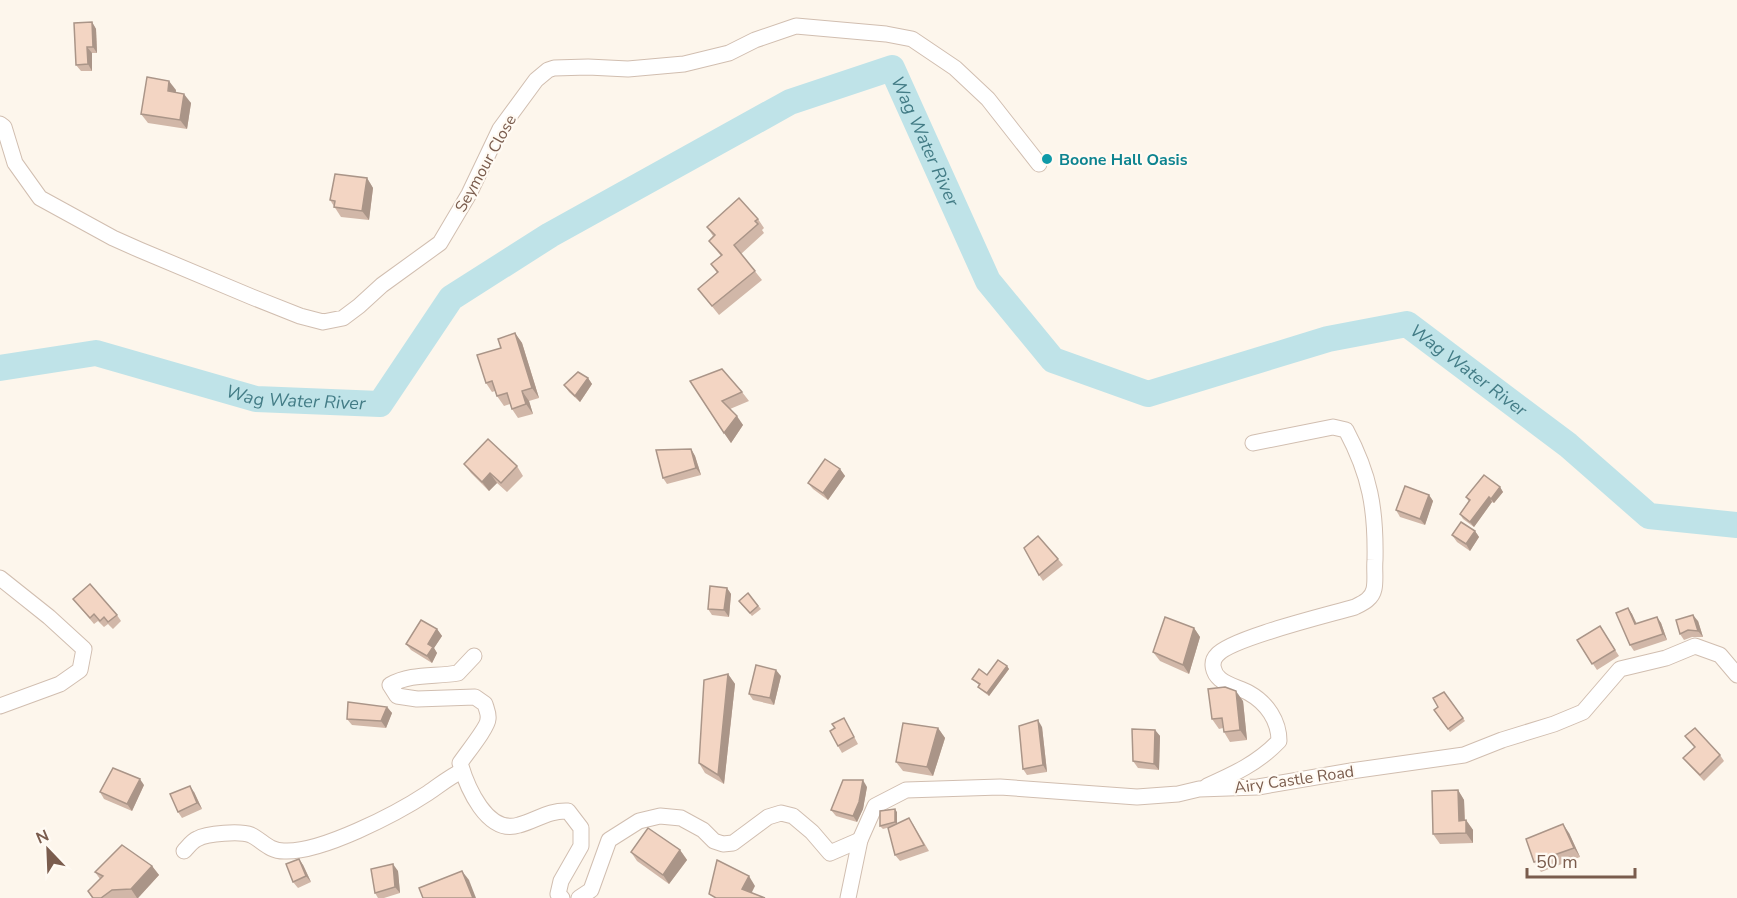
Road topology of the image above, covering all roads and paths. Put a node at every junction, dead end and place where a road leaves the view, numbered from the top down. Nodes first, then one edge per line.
1 (0, 124) edge
2 (1040, 164) dead end
3 (1253, 443) dead end
4 (0, 578) edge
5 (474, 656) dead end
6 (1737, 675) edge
7 (0, 706) edge
8 (462, 771) junction
9 (1199, 789) junction
10 (860, 840) junction
11 (184, 852) dead end
12 (562, 898) edge
13 (579, 898) edge
14 (848, 898) edge

1 - 2 street, Seymour Close
3 - 9 street
4 - 7 street
5 - 8 street
6 - 9 street, Airy Castle Road
8 - 11 street
8 - 12 street
9 - 10 street, Airy Castle Road
10 - 13 street
10 - 14 street, Airy Castle Road

